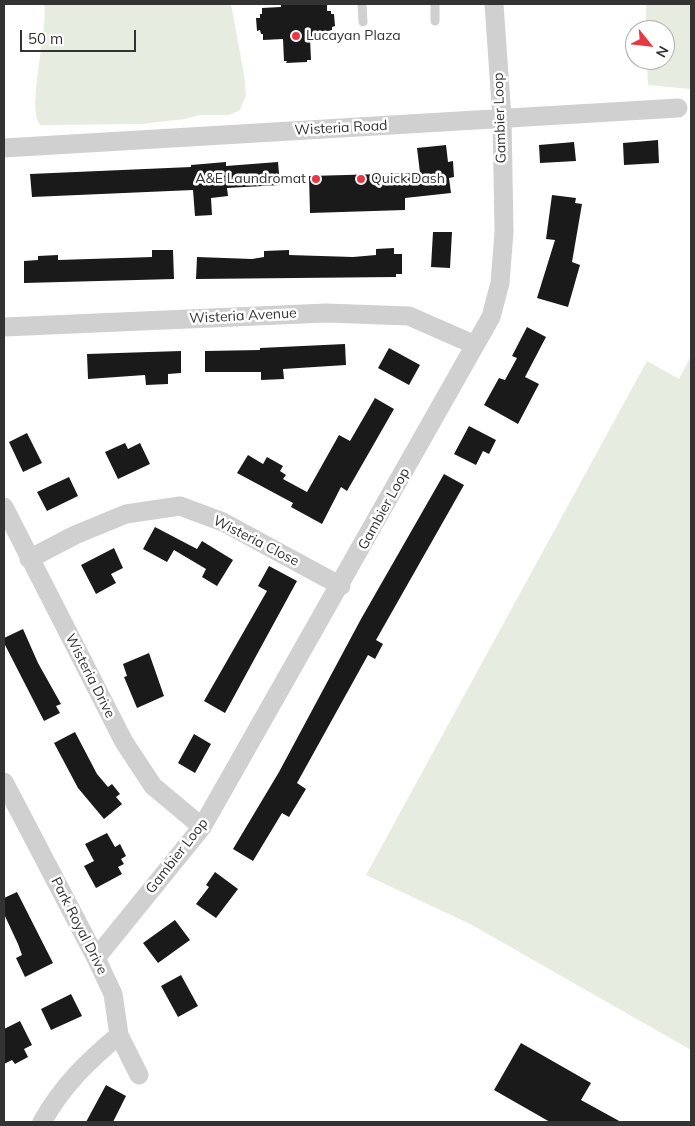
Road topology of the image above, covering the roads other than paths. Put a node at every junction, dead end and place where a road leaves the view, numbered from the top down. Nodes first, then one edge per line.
1 (362, 4) edge
2 (435, 4) edge
3 (494, 4) edge
4 (435, 21) dead end
5 (362, 22) dead end
6 (678, 108) dead end
7 (502, 118) junction
8 (4, 148) edge
9 (4, 327) edge
10 (475, 345) junction
11 (4, 507) edge
12 (30, 559) junction
13 (341, 586) junction
14 (4, 782) edge
15 (202, 827) junction
16 (96, 958) junction
17 (119, 1036) junction
18 (139, 1075) dead end
19 (42, 1122) edge

1 - 5 lane
2 - 4 lane
3 - 7 street, Gambier Loop
6 - 7 street, Wisteria Road
7 - 8 street, Wisteria Road
7 - 10 street, Gambier Loop
9 - 10 street, Wisteria Avenue
10 - 13 street, Gambier Loop
11 - 12 street, Wisteria Drive
12 - 13 street, Wisteria Close
12 - 15 street, Wisteria Drive
13 - 15 street, Gambier Loop
14 - 16 street, Park Royal Drive
15 - 16 street, Gambier Loop
16 - 17 street, Park Royal Drive
17 - 18 street, Park Royal Drive
17 - 19 street

